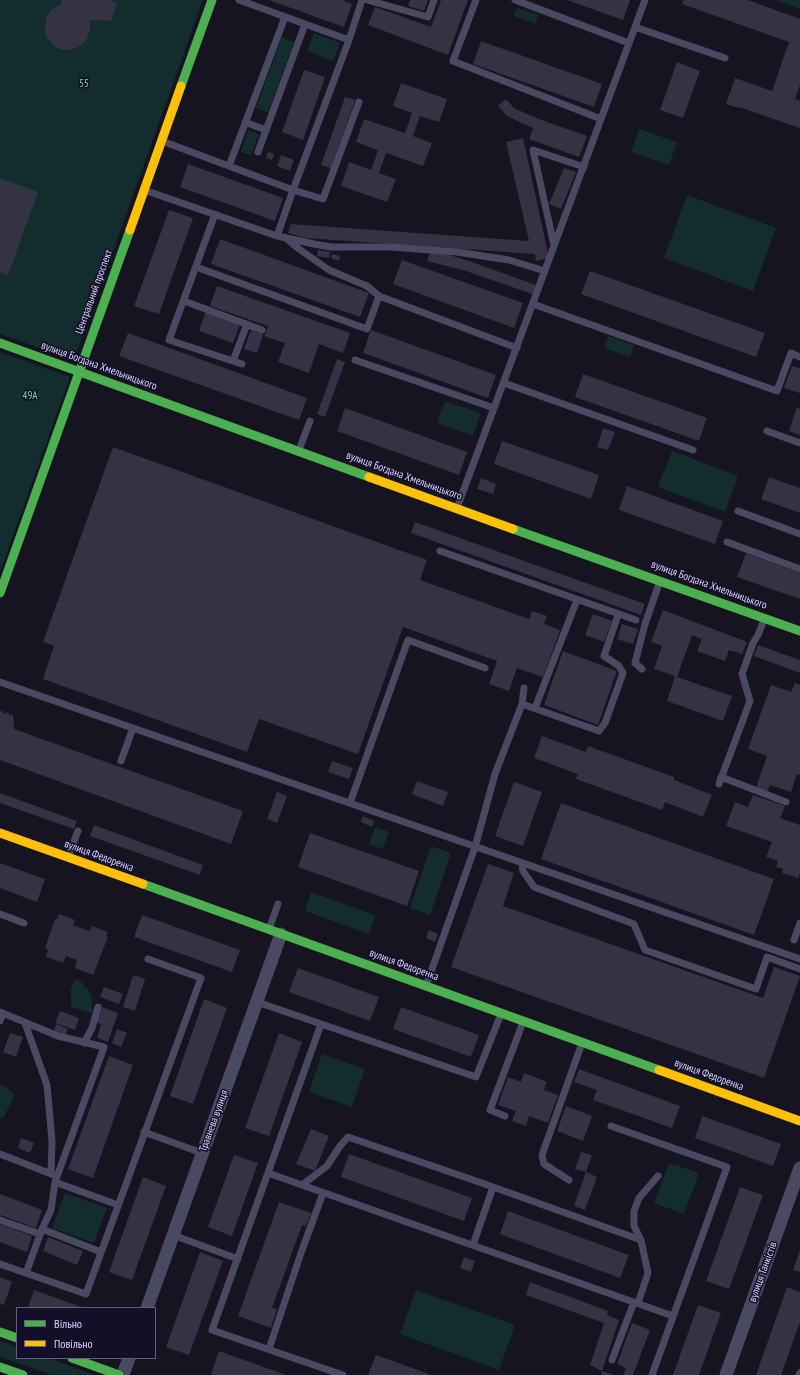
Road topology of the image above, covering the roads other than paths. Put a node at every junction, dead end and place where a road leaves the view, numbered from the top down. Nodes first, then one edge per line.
1 (212, 0) edge
2 (239, 0) edge
3 (362, 0) edge
4 (367, 0) edge
5 (434, 0) edge
6 (476, 0) edge
7 (515, 0) edge
8 (645, 0) edge
9 (285, 17) junction
10 (305, 24) junction
11 (635, 27) junction
12 (349, 40) junction
13 (629, 43) junction
14 (725, 58) dead end
15 (359, 102) dead end
16 (601, 119) junction
17 (247, 122) junction
18 (266, 130) junction
19 (161, 141) junction
20 (258, 152) dead end
21 (230, 166) junction
22 (584, 167) junction
23 (144, 190) junction
24 (293, 190) junction
25 (215, 214) junction
26 (277, 236) junction
27 (285, 238) junction
28 (554, 245) junction
29 (196, 267) junction
30 (545, 271) junction
31 (379, 296) junction
32 (184, 301) junction
33 (533, 304) junction
34 (247, 324) junction
35 (262, 330) dead end
36 (0, 343) edge
37 (517, 348) junction
38 (800, 357) edge
39 (355, 360) dead end
40 (233, 362) junction
41 (242, 364) dead end
42 (79, 372) junction
43 (504, 383) junction
44 (494, 408) junction
45 (310, 421) dead end
46 (768, 431) dead end
47 (800, 443) edge
48 (693, 450) dead end
49 (299, 451) junction
50 (457, 508) junction
51 (738, 511) dead end
52 (800, 534) edge
53 (727, 542) dead end
54 (440, 551) dead end
55 (800, 569) edge
56 (660, 581) junction
57 (0, 593) edge
58 (577, 600) junction
59 (618, 614) junction
60 (764, 618) junction
61 (636, 620) dead end
62 (800, 631) edge
63 (485, 668) dead end
64 (642, 669) dead end
65 (0, 682) edge
66 (524, 688) dead end
67 (522, 704) junction
68 (535, 708) junction
69 (133, 728) junction
70 (121, 761) dead end
71 (786, 802) dead end
72 (350, 803) junction
73 (78, 831) dead end
74 (0, 833) edge
75 (476, 847) junction
76 (68, 857) junction
77 (522, 863) junction
78 (278, 904) dead end
79 (0, 914) edge
80 (24, 923) dead end
81 (800, 923) edge
82 (275, 932) junction
83 (794, 940) dead end
84 (148, 959) dead end
85 (800, 959) edge
86 (800, 969) edge
87 (426, 986) junction
88 (257, 1002) junction
89 (98, 1007) dead end
90 (2, 1012) edge
91 (501, 1013) junction
92 (0, 1021) edge
93 (523, 1021) junction
94 (25, 1023) junction
95 (321, 1024) junction
96 (582, 1042) junction
97 (84, 1043) junction
98 (505, 1116) dead end
99 (800, 1121) edge
100 (611, 1126) dead end
101 (144, 1132) junction
102 (202, 1153) junction
103 (0, 1154) edge
104 (800, 1168) edge
105 (268, 1173) junction
106 (658, 1176) dead end
107 (55, 1177) junction
108 (569, 1180) dead end
109 (302, 1185) junction
110 (493, 1187) junction
111 (796, 1190) edge
112 (324, 1193) junction
113 (118, 1205) junction
114 (0, 1220) edge
115 (41, 1232) junction
116 (173, 1235) junction
117 (641, 1240) junction
118 (472, 1245) junction
119 (101, 1252) junction
120 (238, 1258) junction
121 (0, 1264) edge
122 (26, 1273) junction
123 (636, 1302) junction
124 (147, 1307) edge
125 (673, 1316) junction
126 (0, 1332) edge
127 (16, 1338) edge
128 (269, 1349) junction
129 (75, 1359) edge
130 (129, 1359) edge
131 (612, 1360) dead end
132 (0, 1367) edge
133 (23, 1375) edge
134 (119, 1375) edge
135 (123, 1375) edge
136 (343, 1375) edge
137 (652, 1375) edge
138 (726, 1375) edge

1 - 19 street, Центральний проспект
2 - 9 lane
3 - 12 lane
4 - 5 lane
6 - 16 lane
7 - 13 lane
8 - 11 lane
9 - 10 lane
9 - 17 lane
10 - 12 lane
10 - 18 lane
11 - 13 lane
11 - 14 lane
12 - 24 lane
13 - 16 lane
15 - 24 lane
16 - 22 lane
17 - 18 lane
17 - 21 lane
18 - 20 lane
19 - 21 lane
19 - 23 street, Центральний проспект
21 - 24 lane
22 - 28 lane
22 - 28 lane
23 - 25 lane
23 - 42 street, Центральний проспект
24 - 26 lane
25 - 26 lane
25 - 29 lane
26 - 27 lane
27 - 30 lane
27 - 31 lane
28 - 30 lane
29 - 31 lane
29 - 32 lane
30 - 33 lane
31 - 37 lane
32 - 34 lane
32 - 40 lane
33 - 37 lane
33 - 38 lane
34 - 35 lane
34 - 40 lane
36 - 42 street, вулиця Богдана Хмельницького
37 - 43 lane
39 - 44 lane
40 - 41 lane
42 - 49 street, вулиця Богдана Хмельницького
42 - 57 street, Центральний проспект
43 - 44 lane
43 - 48 lane
44 - 50 lane
45 - 49 lane
46 - 47 lane
49 - 50 street, вулиця Богдана Хмельницького
50 - 56 street, вулиця Богдана Хмельницького
51 - 52 lane
53 - 55 lane
54 - 58 lane
56 - 60 street, вулиця Богдана Хмельницького
56 - 64 lane
58 - 59 lane
58 - 68 lane
59 - 61 lane
59 - 68 lane
60 - 62 street, вулиця Богдана Хмельницького
60 - 71 lane
63 - 72 lane
65 - 69 lane
66 - 67 lane
67 - 68 lane
67 - 75 lane
69 - 70 lane
69 - 72 lane
72 - 75 lane
73 - 76 lane
74 - 76 street, вулиця Федоренка
75 - 77 lane
75 - 87 lane
76 - 82 street, вулиця Федоренка
77 - 85 lane
77 - 86 lane
78 - 82 lane
79 - 80 lane
81 - 83 lane
82 - 87 street, вулиця Федоренка
82 - 88 street, Травнева вулиця
84 - 101 lane
87 - 91 street, вулиця Федоренка
88 - 95 lane
88 - 102 street, Травнева вулиця
89 - 97 lane
90 - 92 lane
90 - 94 lane
91 - 93 street, вулиця Федоренка
91 - 95 lane
93 - 96 street, вулиця Федоренка
93 - 98 lane
94 - 97 lane
94 - 107 lane
95 - 105 lane
96 - 99 street, вулиця Федоренка
96 - 108 lane
97 - 107 lane
100 - 125 lane
101 - 102 lane
101 - 113 lane
102 - 116 street, Травнева вулиця
103 - 107 lane
104 - 111 street, вулиця Танкістів
105 - 109 lane
105 - 120 lane
106 - 117 lane
107 - 113 lane
107 - 115 lane
109 - 110 lane
109 - 112 lane
110 - 117 lane
110 - 118 lane
111 - 138 street, вулиця Танкістів
112 - 118 lane
112 - 128 lane
113 - 119 lane
114 - 115 lane
115 - 119 lane
115 - 122 lane
116 - 120 lane
116 - 124 street, Травнева вулиця
117 - 123 lane
118 - 123 lane
119 - 122 lane
120 - 128 lane
121 - 122 lane
123 - 125 lane
123 - 131 lane
125 - 137 lane
126 - 127 street
128 - 136 lane
129 - 134 street
130 - 135 street
132 - 133 street

